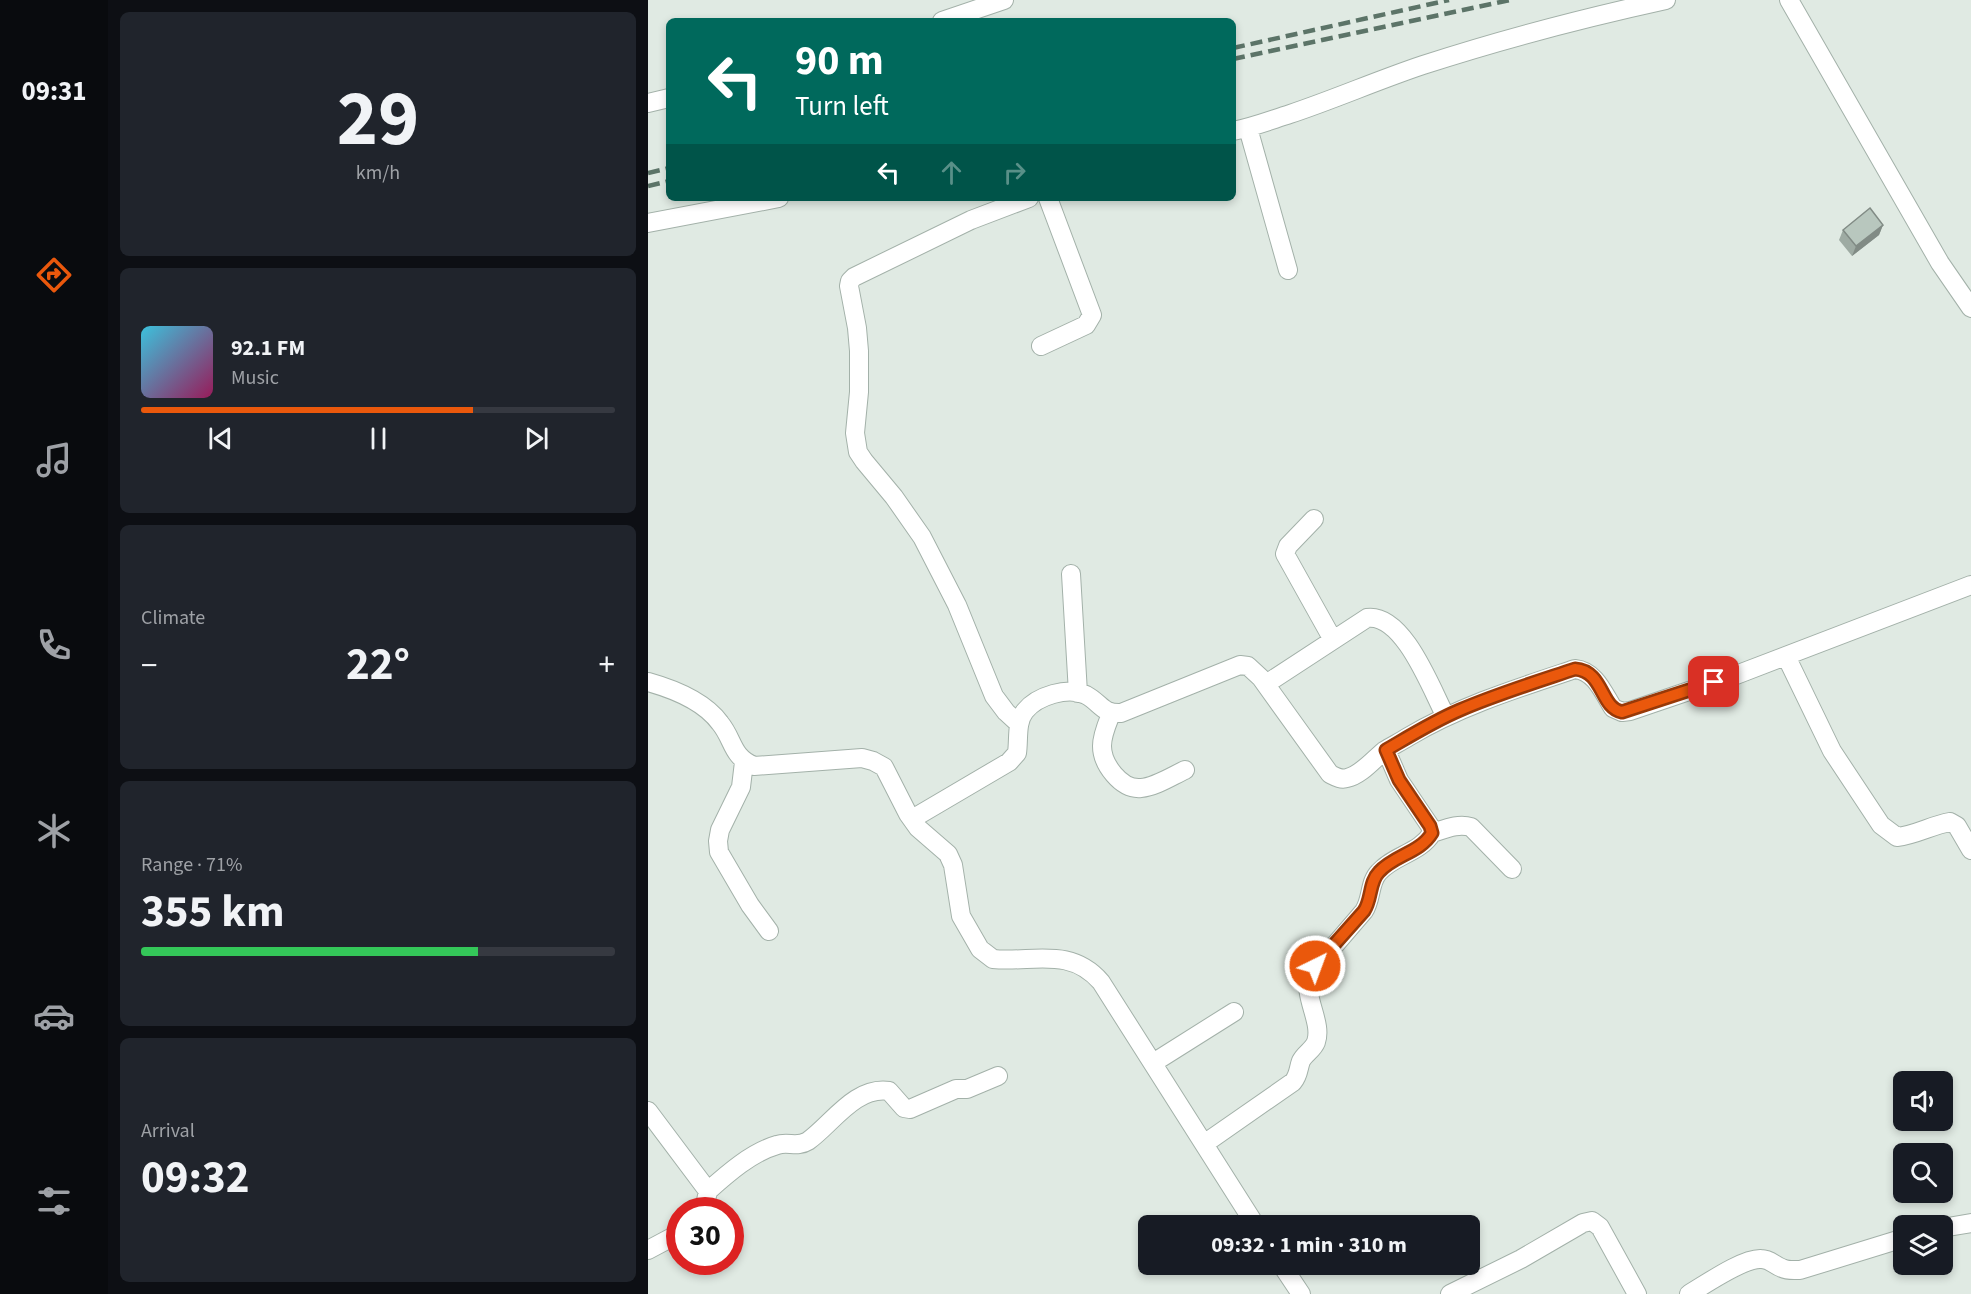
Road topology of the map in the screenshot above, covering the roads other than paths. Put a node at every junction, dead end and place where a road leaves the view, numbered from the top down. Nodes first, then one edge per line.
1 (1666, 0) edge
2 (1789, 0) edge
3 (996, 2) edge
4 (951, 18) edge
5 (666, 99) edge
6 (648, 103) edge
7 (1240, 129) edge
8 (763, 201) edge
9 (1021, 201) edge
10 (1049, 201) edge
11 (648, 223) edge
12 (1288, 270) dead end
13 (1971, 308) edge
14 (1041, 346) dead end
15 (1314, 519) dead end
16 (1071, 574) dead end
17 (1971, 585) edge
18 (1334, 640) junction
19 (1786, 656) junction
20 (648, 682) edge
21 (1266, 684) junction
22 (1078, 693) junction
23 (1111, 714) junction
24 (1446, 717) junction
25 (1019, 724) junction
26 (1386, 750) junction
27 (744, 762) junction
28 (1185, 770) dead end
29 (912, 819) junction
30 (1432, 833) junction
31 (1971, 850) edge
32 (1512, 869) dead end
33 (770, 931) dead end
34 (1234, 1011) dead end
35 (1153, 1063) junction
36 (998, 1076) dead end
37 (648, 1111) edge
38 (1204, 1144) junction
39 (708, 1191) junction
40 (707, 1197) edge
41 (1249, 1215) edge
42 (1971, 1223) edge
43 (1953, 1226) edge
44 (666, 1240) edge
45 (1893, 1241) edge
46 (648, 1250) edge
47 (1288, 1275) edge
48 (1301, 1294) edge
49 (1450, 1294) edge
50 (1637, 1294) edge
51 (1689, 1294) edge

1 - 7 street
2 - 13 street
3 - 4 street
5 - 6 street
7 - 12 street
8 - 11 street
9 - 25 street
10 - 14 street
15 - 18 street
16 - 22 street
17 - 19 street
18 - 21 street
18 - 24 street
19 - 24 street
19 - 31 street
20 - 27 street
21 - 23 street
21 - 26 street
22 - 23 street
22 - 25 street
23 - 28 street
24 - 26 street
25 - 29 street
26 - 30 street
27 - 29 street
27 - 33 street
29 - 35 street
30 - 32 street
30 - 38 street
34 - 35 street
35 - 38 street
36 - 39 street
37 - 39 street
38 - 41 street
39 - 40 street
42 - 43 street
44 - 46 street
45 - 51 street
47 - 48 street
49 - 50 street

